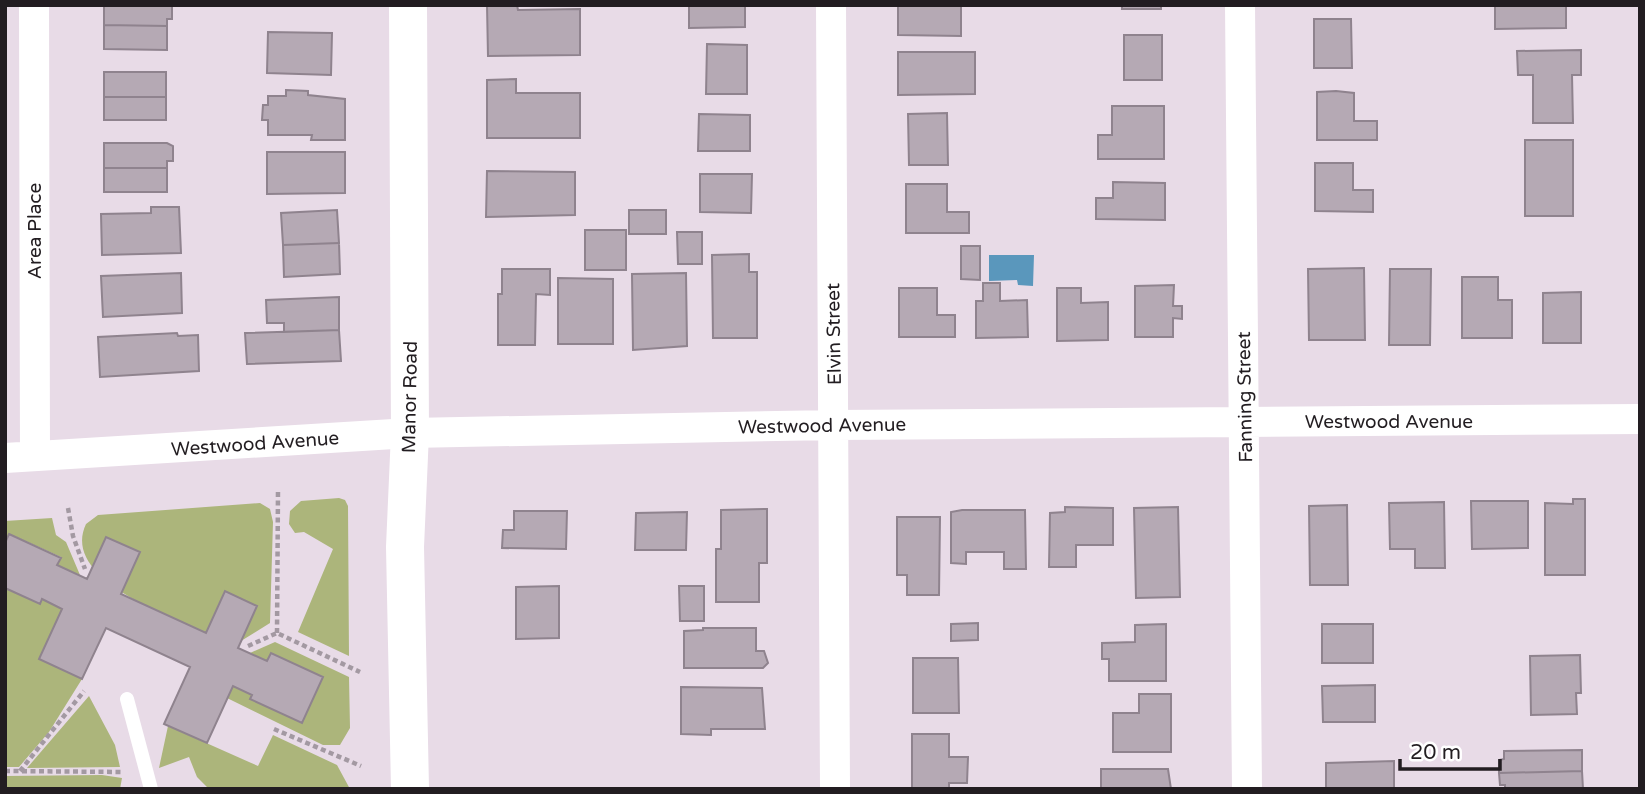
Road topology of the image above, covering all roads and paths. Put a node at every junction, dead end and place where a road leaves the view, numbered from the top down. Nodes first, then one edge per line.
1 (34, 5) edge
2 (408, 5) edge
3 (831, 5) edge
4 (1240, 5) edge
5 (1640, 419) edge
6 (1243, 422) junction
7 (834, 425) junction
8 (410, 433) junction
9 (35, 456) junction
10 (5, 458) edge
11 (278, 491) dead end
12 (68, 508) dead end
13 (85, 569) dead end
14 (277, 632) junction
15 (248, 646) dead end
16 (360, 672) dead end
17 (84, 691) dead end
18 (127, 699) dead end
19 (274, 729) dead end
20 (361, 766) dead end
21 (147, 768) junction
22 (5, 771) edge
23 (20, 771) junction
24 (151, 789) edge
25 (410, 789) edge
26 (835, 789) edge
27 (1247, 789) edge

1 - 9 street, Area Place
2 - 8 street, Manor Road
3 - 7 street, Elvin Street
4 - 6 street, Fanning Street
5 - 6 street, Westwood Avenue
6 - 7 street, Westwood Avenue
6 - 27 street, Fanning Street
7 - 8 street, Westwood Avenue
7 - 26 street, Elvin Street
8 - 9 street, Westwood Avenue
8 - 25 street, Manor Road
9 - 10 street, Westwood Avenue
11 - 14 path
12 - 13 path
14 - 15 path
14 - 16 path
17 - 23 path
18 - 21 lane
19 - 20 path
21 - 23 path
21 - 24 lane
22 - 23 path

